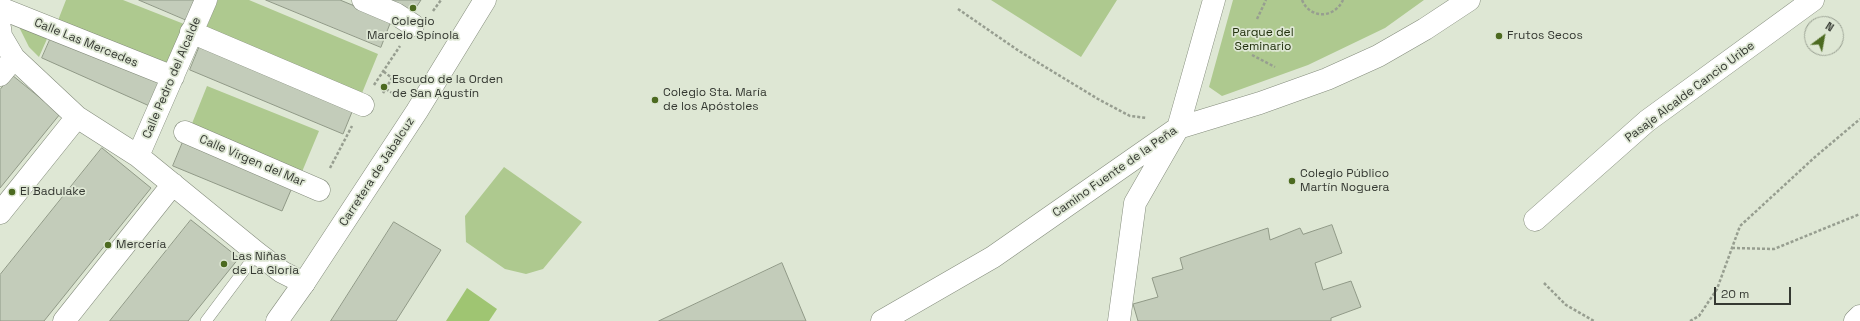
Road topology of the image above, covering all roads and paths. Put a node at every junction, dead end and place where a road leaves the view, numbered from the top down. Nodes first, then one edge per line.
1 (206, 0) edge
2 (363, 0) edge
3 (485, 0) edge
4 (1214, 0) edge
5 (1266, 0) edge
6 (1302, 0) edge
7 (1343, 0) edge
8 (1469, 0) edge
9 (1812, 0) edge
10 (0, 8) edge
11 (958, 9) dead end
12 (1256, 19) dead end
13 (413, 25) dead end
14 (0, 28) edge
15 (191, 32) junction
16 (1252, 55) dead end
17 (14, 58) junction
18 (1275, 67) dead end
19 (383, 72) dead end
20 (0, 75) edge
21 (173, 77) junction
22 (386, 89) junction
23 (382, 94) dead end
24 (400, 98) dead end
25 (363, 105) dead end
26 (77, 117) junction
27 (1147, 118) dead end
28 (1860, 119) edge
29 (1178, 128) junction
30 (185, 132) dead end
31 (138, 156) junction
32 (174, 184) junction
33 (319, 190) dead end
34 (0, 213) edge
35 (1860, 214) edge
36 (1535, 220) dead end
37 (1732, 248) junction
38 (257, 253) junction
39 (1544, 283) dead end
40 (304, 284) junction
41 (1860, 316) edge
42 (64, 321) edge
43 (206, 321) edge
44 (277, 321) edge
45 (882, 321) edge
46 (1119, 321) edge
47 (1594, 321) edge
48 (1690, 321) edge
49 (1855, 321) edge

1 - 15 street, Calle Pedro del Alcalde
2 - 13 street
3 - 40 street, Carretera de Jabalcuz
4 - 29 street
5 - 12 path
6 - 7 path
8 - 29 street, Camino Fuente de la Peña
9 - 36 street, Pasaje Alcalde Cancio Uribe
10 - 21 street, Calle Las Mercedes
11 - 27 path
14 - 17 street
15 - 21 street, Calle Pedro del Alcalde
15 - 25 street
16 - 18 path
17 - 20 street
17 - 26 street
19 - 22 path
21 - 31 street, Calle Pedro del Alcalde
22 - 23 path
22 - 24 path
26 - 31 street
26 - 34 street
28 - 37 path
29 - 45 street, Camino Fuente de la Peña
29 - 46 street
30 - 33 street, Calle Virgen del Mar
31 - 32 street
32 - 38 street
32 - 42 street
35 - 37 path
37 - 48 path
38 - 40 street
38 - 43 lane
39 - 47 path
40 - 44 street, Carretera de Jabalcuz
41 - 49 street

